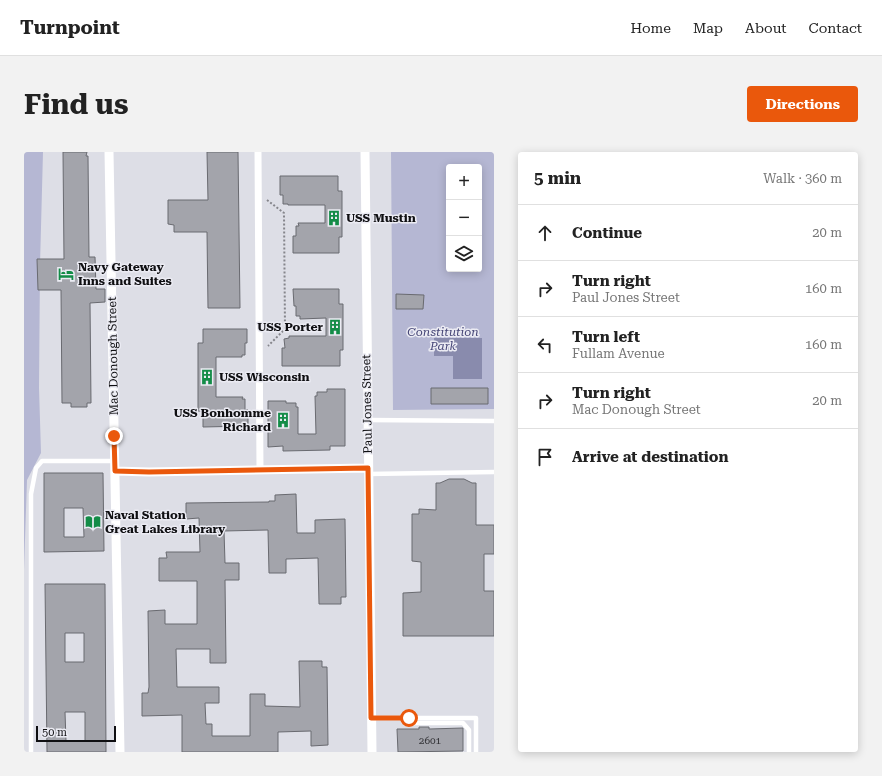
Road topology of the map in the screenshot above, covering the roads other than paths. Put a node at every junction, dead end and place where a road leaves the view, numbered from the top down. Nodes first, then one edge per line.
1 (109, 152) edge
2 (258, 152) edge
3 (365, 152) edge
4 (368, 420) junction
5 (494, 421) edge
6 (114, 461) junction
7 (260, 470) junction
8 (115, 471) junction
9 (368, 471) junction
10 (494, 472) edge
11 (371, 718) junction
12 (409, 718) junction
13 (30, 752) edge
14 (120, 752) edge
15 (372, 752) edge
16 (469, 752) edge
17 (476, 752) edge

1 - 6 street, Mac Donough Street
2 - 7 street
3 - 4 street, Paul Jones Street
4 - 5 lane
4 - 9 street, Paul Jones Street
6 - 8 street, Mac Donough Street
6 - 13 lane
7 - 8 street
7 - 9 street
8 - 14 street, Mac Donough Street
9 - 10 lane
9 - 11 street, Paul Jones Street
11 - 12 lane
11 - 15 street, Paul Jones Street
12 - 16 lane
12 - 17 lane

